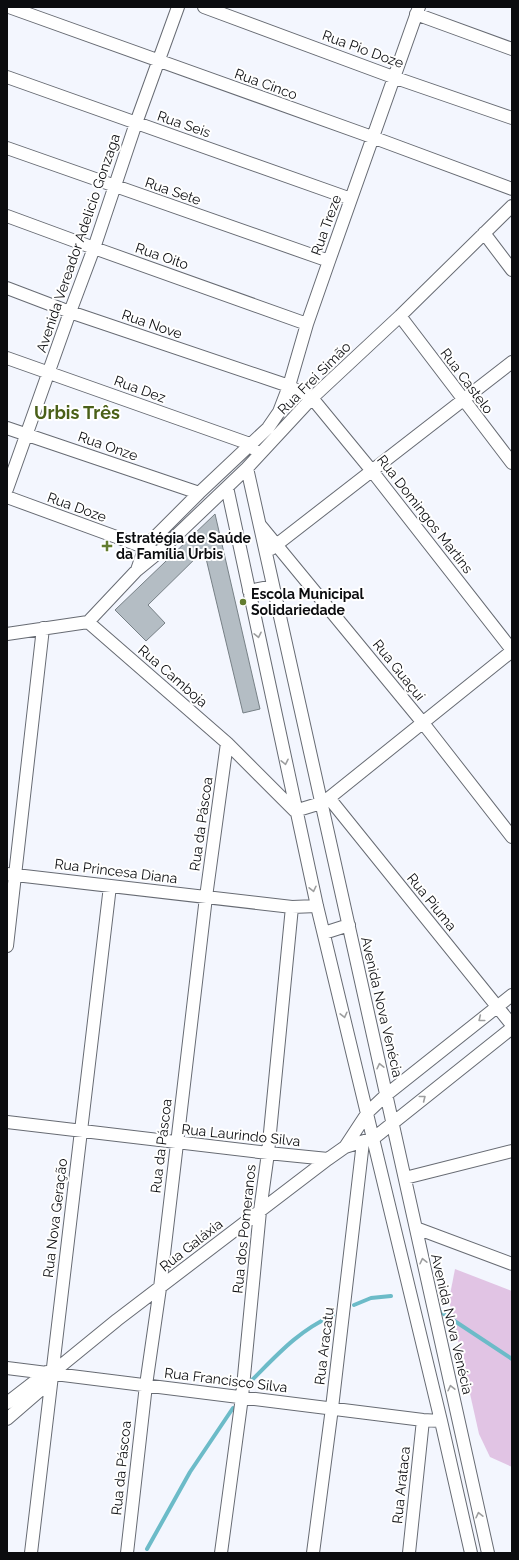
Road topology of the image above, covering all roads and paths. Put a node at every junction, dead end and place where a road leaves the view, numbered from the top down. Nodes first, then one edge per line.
1 (9, 7) edge
2 (178, 7) edge
3 (204, 7) edge
4 (417, 11) edge
5 (512, 49) edge
6 (158, 61) junction
7 (7, 77) edge
8 (393, 77) junction
9 (512, 118) edge
10 (136, 123) junction
11 (372, 137) junction
12 (7, 148) edge
13 (114, 186) junction
14 (512, 189) edge
15 (351, 199) junction
16 (512, 206) edge
17 (7, 216) edge
18 (484, 233) junction
19 (94, 248) junction
20 (329, 261) junction
21 (512, 270) edge
22 (7, 288) edge
23 (70, 312) junction
24 (400, 316) junction
25 (307, 324) junction
26 (7, 358) edge
27 (512, 362) edge
28 (49, 372) junction
29 (289, 386) junction
30 (312, 398) junction
31 (463, 401) junction
32 (7, 428) edge
33 (26, 434) junction
34 (250, 444) junction
35 (260, 455) junction
36 (512, 463) edge
37 (247, 468) junction
38 (372, 471) junction
39 (227, 487) junction
40 (7, 489) edge
41 (199, 493) junction
42 (7, 497) edge
43 (260, 524) junction
44 (277, 544) junction
45 (145, 547) junction
46 (159, 552) junction
47 (266, 553) junction
48 (137, 570) junction
49 (273, 586) junction
50 (249, 591) junction
51 (88, 622) junction
52 (42, 628) junction
53 (7, 634) edge
54 (512, 651) edge
55 (423, 723) junction
56 (227, 743) junction
57 (325, 800) junction
58 (295, 812) junction
59 (512, 837) edge
60 (10, 874) edge
61 (110, 886) junction
62 (206, 897) junction
63 (317, 906) junction
64 (292, 907) junction
65 (349, 925) junction
66 (324, 934) junction
67 (7, 946) edge
68 (512, 995) edge
69 (497, 1006) junction
70 (512, 1026) edge
71 (386, 1095) junction
72 (368, 1112) junction
73 (7, 1122) edge
74 (392, 1122) junction
75 (80, 1132) junction
76 (368, 1140) junction
77 (177, 1143) junction
78 (345, 1147) junction
79 (512, 1151) edge
80 (268, 1153) junction
81 (328, 1159) junction
82 (405, 1178) junction
83 (260, 1211) junction
84 (416, 1228) junction
85 (512, 1264) edge
86 (160, 1288) junction
87 (7, 1368) edge
88 (50, 1376) junction
89 (146, 1385) junction
90 (242, 1397) junction
91 (7, 1403) edge
92 (332, 1408) junction
93 (7, 1419) edge
94 (423, 1420) junction
95 (441, 1421) junction
96 (31, 1553) edge
97 (127, 1553) edge
98 (220, 1553) edge
99 (314, 1553) edge
100 (409, 1553) edge
101 (471, 1553) edge
102 (488, 1553) edge

1 - 6 street, Rua Cinco
2 - 6 street, Avenida Vereador Adelicio Gonzaga
3 - 8 street, Rua Pio Doze
4 - 5 street
4 - 8 street, Rua Treze
6 - 10 street, Avenida Vereador Adelicio Gonzaga
6 - 11 street, Rua Cinco
7 - 10 street, Rua Seis
8 - 9 street, Rua Pio Doze
8 - 11 street, Rua Treze
10 - 13 street, Avenida Vereador Adelicio Gonzaga
10 - 15 street, Rua Seis
11 - 14 street, Rua Cinco
11 - 15 street, Rua Treze
12 - 13 street, Rua Sete
13 - 19 street, Avenida Vereador Adelicio Gonzaga
13 - 20 street, Rua Sete
15 - 20 street, Rua Treze
16 - 18 street, Rua Frei Simão
17 - 19 street, Rua Oito
18 - 21 street
18 - 24 street, Rua Frei Simão
19 - 23 street, Avenida Vereador Adelicio Gonzaga
19 - 25 street, Rua Oito
20 - 25 street, Rua Treze
22 - 23 street, Rua Nove
23 - 28 street, Avenida Vereador Adelicio Gonzaga
23 - 29 street, Rua Nove
24 - 30 street, Rua Frei Simão
24 - 31 street, Rua Castelo
25 - 29 street, Rua Treze
26 - 28 street, Rua Dez
27 - 31 street
28 - 33 street, Avenida Vereador Adelicio Gonzaga
28 - 34 street, Rua Dez
29 - 30 street, Rua Nove
29 - 34 street, Rua Treze
30 - 35 street, Rua Frei Simão
30 - 38 street, Rua Domingos Martins
31 - 36 street, Rua Castelo
31 - 38 street
32 - 33 street, Rua Onze
33 - 40 street, Avenida Vereador Adelicio Gonzaga
33 - 41 street, Rua Onze
34 - 35 street, Rua Dez
34 - 41 street, Rua Frei Simão
35 - 37 street, Rua Frei Simão
37 - 39 street, Rua Frei Simão
37 - 43 street, Avenida Nova Venécia
38 - 44 street
38 - 54 street, Rua Domingos Martins
39 - 46 street, Rua Frei Simão
39 - 50 street
41 - 45 street, Rua Frei Simão
42 - 45 street, Rua Doze
43 - 44 street, Rua Guaçuí
43 - 47 street, Avenida Nova Venécia
44 - 47 street
44 - 55 street, Rua Guaçuí
45 - 46 street, Rua Doze
45 - 48 street, Rua Frei Simão
46 - 48 street, Rua Frei Simão
47 - 49 street, Avenida Nova Venécia
48 - 51 street, Rua Frei Simão
49 - 50 street
49 - 57 street, Avenida Nova Venécia
50 -> 58 street
51 - 52 street
51 - 56 street, Rua Camboja
52 - 53 street
52 - 60 street
54 - 55 street
55 - 57 street
55 - 59 street, Rua Guaçuí
56 - 58 street, Rua Camboja
56 - 62 street, Rua da Páscoa
57 - 58 street
57 - 65 street, Avenida Nova Venécia
57 - 69 street, Rua Piuma
58 -> 63 street
60 - 61 street, Rua Princesa Diana
60 - 67 street
61 - 62 street, Rua Princesa Diana
61 - 75 street, Rua Nova Geração
62 - 64 street, Rua Princesa Diana
62 - 77 street, Rua da Páscoa
63 - 64 street, Rua Princesa Diana
63 - 66 street
64 - 80 street, Rua dos Pomeranos
65 - 66 street
71 -> 65 street, Avenida Nova Venécia
66 -> 72 street
68 - 69 street
69 - 70 street, Rua Piuma
69 -> 71 street
74 -> 70 street
71 - 72 street
71 - 74 street, Avenida Nova Venécia
72 - 76 street
72 - 78 street
73 - 75 street, Rua Laurindo Silva
74 - 76 street
74 - 82 street, Avenida Nova Venécia
75 - 77 street, Rua Laurindo Silva
75 - 88 street, Rua Nova Geração
76 - 78 street, Rua Galáxia
76 - 92 street, Rua Aracatu
76 - 95 street
77 - 80 street, Rua Laurindo Silva
77 - 86 street, Rua da Páscoa
78 - 81 street, Rua Galáxia
79 - 82 street
80 - 81 street, Rua Laurindo Silva
80 - 83 street, Rua dos Pomeranos
81 - 83 street, Rua Galáxia
82 - 84 street, Avenida Nova Venécia
83 - 86 street, Rua Galáxia
83 - 90 street, Rua dos Pomeranos
84 - 85 street
102 -> 84 street, Avenida Nova Venécia
86 - 88 street, Rua Galáxia
86 - 89 street, Rua da Páscoa
87 - 88 street, Rua Francisco Silva
88 - 89 street, Rua Francisco Silva
88 - 91 street, Rua Galáxia
88 - 93 street, Rua Galáxia
88 - 96 street, Rua Nova Geração
89 - 90 street, Rua Francisco Silva
89 - 97 street, Rua da Páscoa
90 - 92 street, Rua Francisco Silva
90 - 98 street, Rua dos Pomeranos
92 - 94 street, Rua Francisco Silva
92 - 99 street, Rua Aracatu
94 - 95 street, Rua Francisco Silva
94 - 100 street, Rua Arataca
95 - 101 street

